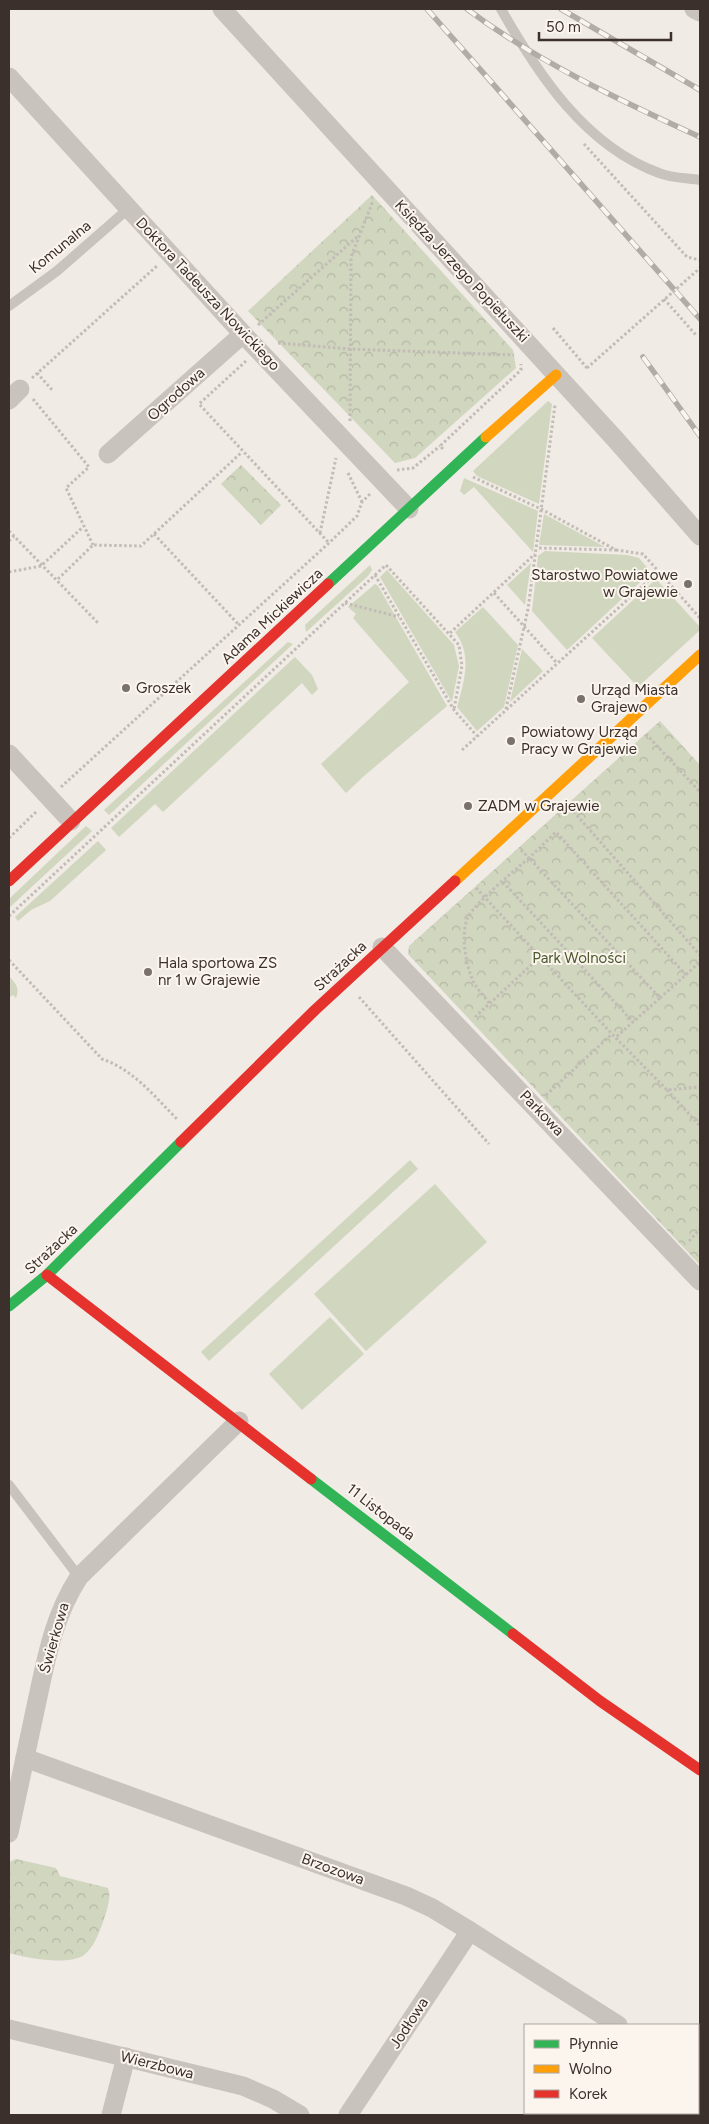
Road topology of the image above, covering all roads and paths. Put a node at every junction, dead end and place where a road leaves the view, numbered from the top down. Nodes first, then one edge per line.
1 (222, 9) edge
2 (501, 9) edge
3 (694, 9) edge
4 (700, 12) edge
5 (9, 77) edge
6 (700, 180) edge
7 (376, 194) dead end
8 (128, 209) junction
9 (359, 236) junction
10 (158, 265) dead end
11 (700, 268) edge
12 (664, 299) junction
13 (9, 306) edge
14 (553, 328) dead end
15 (250, 329) junction
16 (696, 335) dead end
17 (273, 343) dead end
18 (350, 349) junction
19 (522, 355) dead end
20 (247, 360) dead end
21 (521, 362) dead end
22 (37, 373) junction
23 (556, 374) junction
24 (53, 391) dead end
25 (17, 392) edge
26 (560, 401) dead end
27 (350, 422) dead end
28 (440, 446) junction
29 (242, 452) junction
30 (108, 454) dead end
31 (336, 455) dead end
32 (390, 463) dead end
33 (457, 464) junction
34 (374, 490) dead end
35 (409, 509) junction
36 (541, 509) junction
37 (348, 524) junction
38 (83, 526) junction
39 (352, 529) dead end
40 (9, 531) edge
41 (154, 534) junction
42 (320, 534) junction
43 (14, 536) junction
44 (700, 536) edge
45 (9, 540) edge
46 (329, 543) junction
47 (93, 545) junction
48 (536, 548) junction
49 (616, 550) junction
50 (536, 554) junction
51 (41, 566) junction
52 (9, 572) edge
53 (658, 572) junction
54 (375, 575) junction
55 (58, 579) junction
56 (494, 593) junction
57 (345, 602) junction
58 (400, 617) junction
59 (700, 618) edge
60 (99, 624) dead end
61 (239, 625) junction
62 (524, 627) junction
63 (450, 633) junction
64 (700, 655) edge
65 (557, 663) junction
66 (506, 709) junction
67 (454, 710) junction
68 (642, 730) dead end
69 (477, 736) junction
70 (462, 750) dead end
71 (9, 754) edge
72 (64, 785) dead end
73 (700, 792) edge
74 (564, 800) dead end
75 (71, 821) junction
76 (528, 858) junction
77 (9, 881) edge
78 (503, 882) junction
79 (472, 884) dead end
80 (486, 897) junction
81 (9, 916) edge
82 (382, 947) junction
83 (700, 955) edge
84 (540, 957) junction
85 (9, 960) edge
86 (700, 962) edge
87 (686, 975) junction
88 (344, 982) junction
89 (660, 998) junction
90 (489, 1003) junction
91 (475, 1017) dead end
92 (633, 1022) junction
93 (612, 1034) junction
94 (615, 1038) junction
95 (700, 1087) edge
96 (667, 1090) junction
97 (534, 1105) junction
98 (177, 1119) dead end
99 (700, 1126) edge
100 (489, 1144) dead end
101 (700, 1229) edge
102 (689, 1241) dead end
103 (47, 1275) junction
104 (700, 1280) edge
105 (9, 1306) edge
106 (238, 1421) junction
107 (9, 1485) edge
108 (79, 1577) junction
109 (25, 1758) junction
110 (700, 1770) edge
111 (9, 1833) edge
112 (470, 1931) junction
113 (616, 2024) edge
114 (9, 2028) edge
115 (126, 2058) junction
116 (111, 2115) edge
117 (300, 2115) edge
118 (348, 2115) edge

1 - 23 street, Księdza Jerzego Popiełuszki
2 - 6 lane
3 - 4 street
5 - 8 street, Doktora Tadeusza Nowickiego
7 - 9 path
8 - 13 lane, Komunalna
8 - 15 street, Doktora Tadeusza Nowickiego
9 - 15 path
9 - 18 path
10 - 22 path
11 - 12 path, bridge
12 - 14 path, bridge
12 - 16 path
15 - 30 street, Ogrodowa
15 - 35 street, Doktora Tadeusza Nowickiego
17 - 18 path
18 - 19 path
18 - 27 path
20 - 29 path
21 - 28 path
22 - 24 path
22 - 25 path
23 - 33 street, Adama Mickiewicza
23 - 44 street, Księdza Jerzego Popiełuszki
25 - 38 path
26 - 36 path
28 - 32 path
28 - 33 path
29 - 41 path
29 - 42 path
31 - 42 path
33 - 35 street, Adama Mickiewicza
33 - 36 path
34 - 37 path
35 - 75 street, Adama Mickiewicza
36 - 48 path
36 - 49 path
37 - 39 path
37 - 46 path
38 - 47 path
38 - 51 path
40 - 43 path
41 - 47 path
41 - 61 path
42 - 46 path
43 - 45 path
43 - 51 path
46 - 61 path
47 - 55 path
48 - 49 path
48 - 50 path
49 - 53 path
50 - 56 path
50 - 62 path
51 - 52 path
51 - 55 path
53 - 59 path
53 - 65 path
54 - 57 path
54 - 58 path
54 - 63 path
55 - 60 path
56 - 62 path
56 - 63 path
57 - 58 path
57 - 81 path
58 - 67 path
61 - 72 path
62 - 65 path
62 - 66 path
63 - 67 path
64 - 82 street, Strażacka
65 - 66 path
66 - 69 path
67 - 69 path
68 - 73 path
69 - 70 path
71 - 75 street
74 - 83 path
75 - 77 street, Adama Mickiewicza
76 - 78 path
76 - 87 path
76 - 89 path
78 - 80 path
78 - 92 path
79 - 80 path
80 - 84 path
80 - 90 path
82 - 88 street, Strażacka
82 - 97 street, Parkowa
84 - 90 path
84 - 93 path
85 - 98 path
86 - 87 path
87 - 89 path
88 - 100 path
88 - 103 street, Strażacka
89 - 92 path
90 - 91 path
92 - 94 path
93 - 94 path
93 - 97 path
94 - 96 path
95 - 96 path
96 - 99 path
97 - 104 street, Parkowa
101 - 102 path
103 - 105 street, Strażacka
103 - 106 street, 11 Listopada
106 - 108 street, Świerkowa
106 - 110 street, 11 Listopada
107 - 108 lane
108 - 109 street, Świerkowa
109 - 111 street, Świerkowa
109 - 112 street, Brzozowa
112 - 113 street, Brzozowa
112 - 118 street, Jodłowa
114 - 115 street, Wierzbowa
115 - 116 street
115 - 117 street, Wierzbowa

